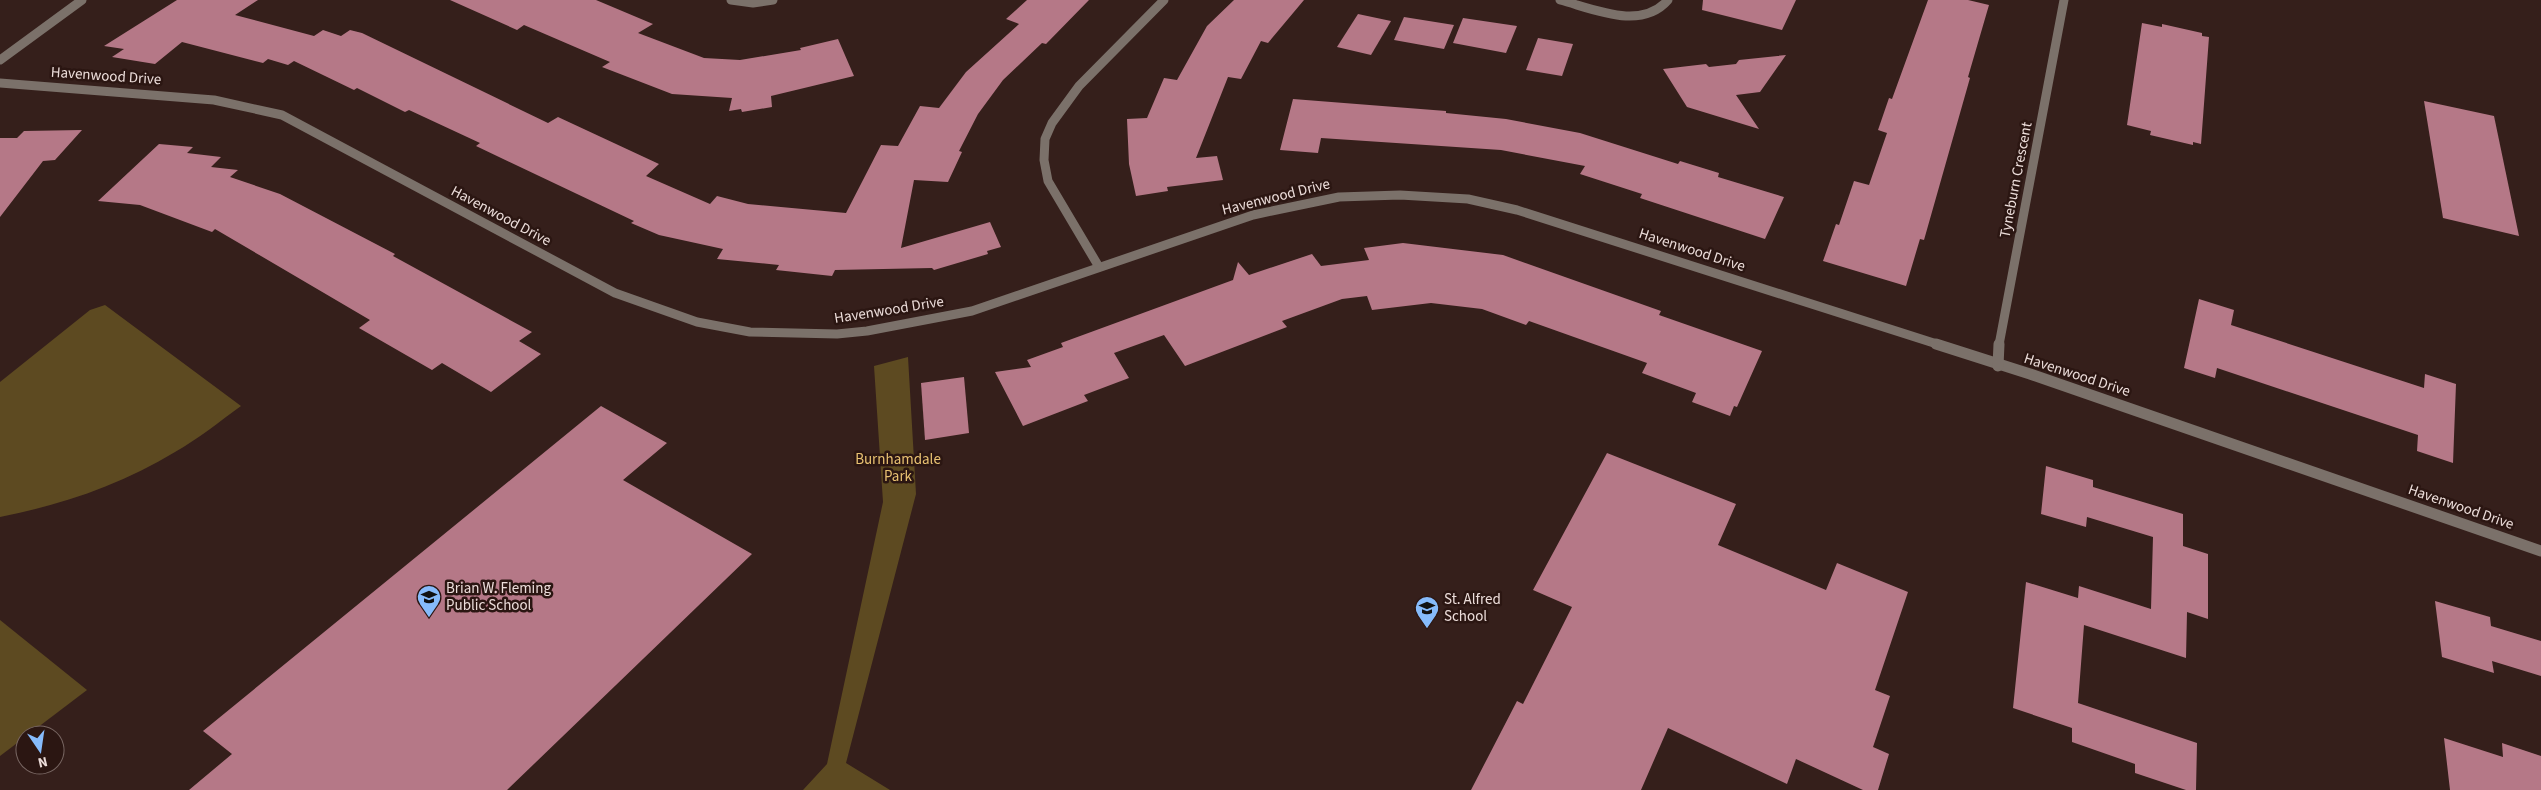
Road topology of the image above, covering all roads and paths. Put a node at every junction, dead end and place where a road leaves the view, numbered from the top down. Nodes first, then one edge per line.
1 (82, 0) edge
2 (731, 0) edge
3 (773, 0) edge
4 (1164, 0) edge
5 (1560, 0) edge
6 (1668, 0) edge
7 (2064, 0) edge
8 (0, 60) edge
9 (0, 83) edge
10 (1099, 267) junction
11 (1998, 366) junction
12 (2541, 551) edge

1 - 8 street
2 - 3 street
4 - 10 street
5 - 6 street
7 - 11 street, Tyneburn Crescent
9 - 10 street, Havenwood Drive
10 - 11 street, Havenwood Drive
11 - 12 street, Havenwood Drive

